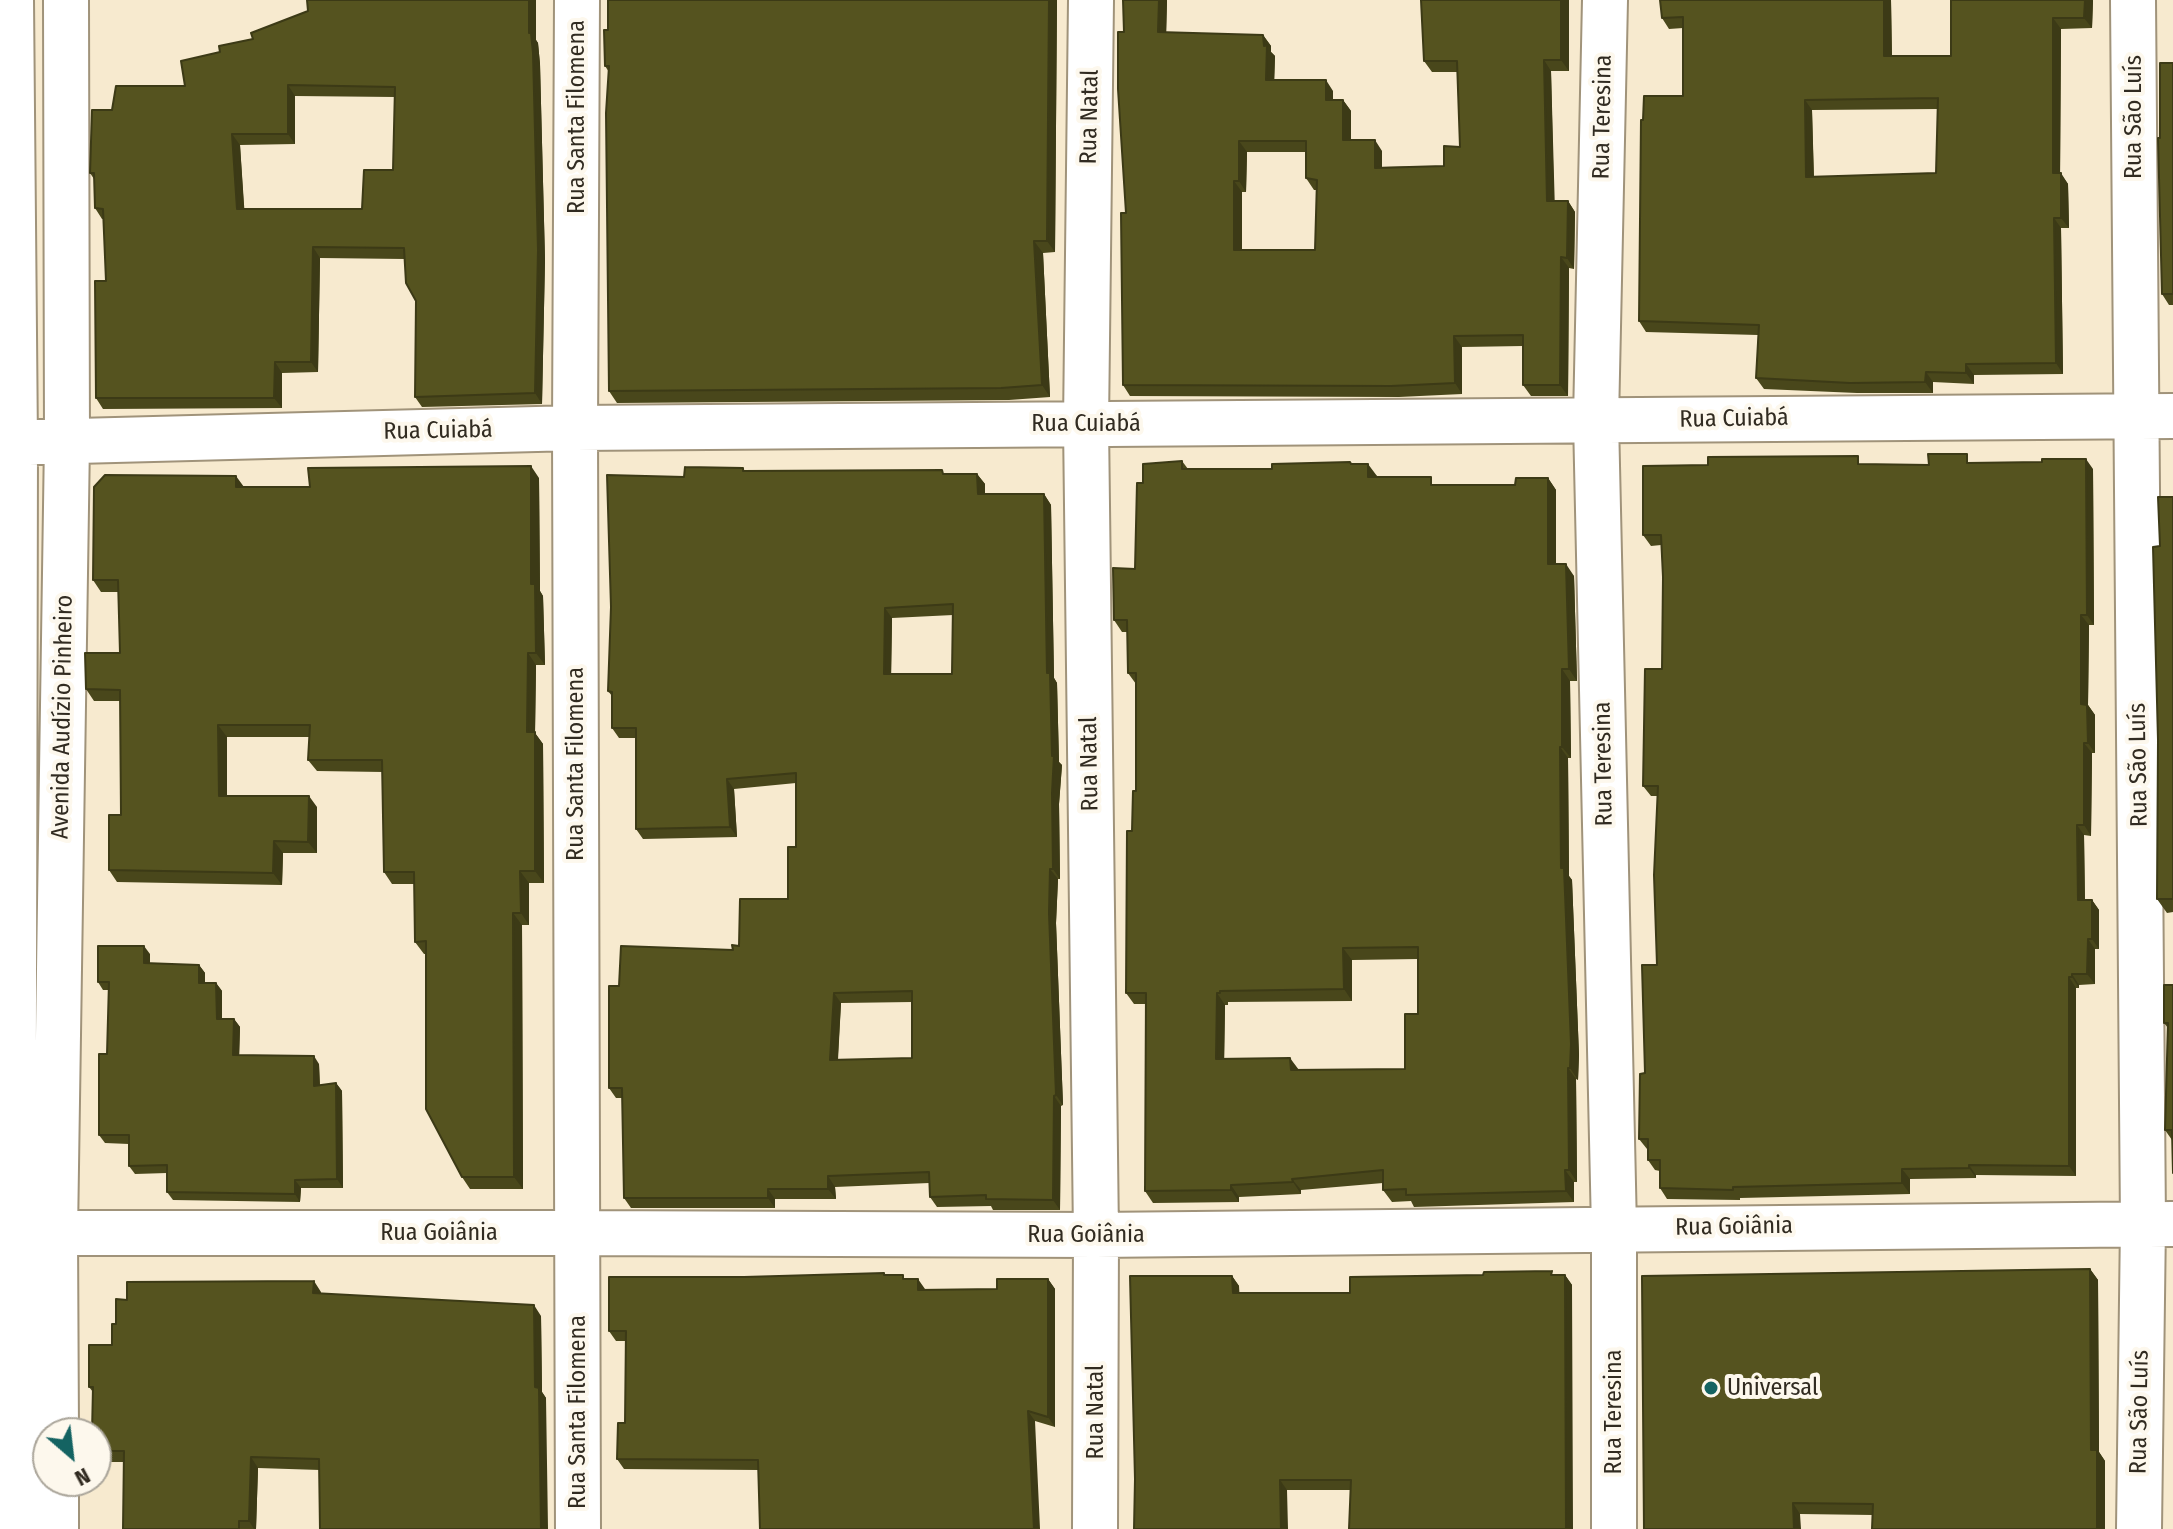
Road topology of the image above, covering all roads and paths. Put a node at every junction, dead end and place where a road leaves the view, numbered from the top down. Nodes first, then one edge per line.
1 (11, 0) edge
2 (66, 0) edge
3 (577, 0) edge
4 (1091, 0) edge
5 (1605, 0) edge
6 (2133, 0) edge
7 (13, 261) junction
8 (67, 263) junction
9 (2154, 416) edge
10 (1596, 420) junction
11 (1086, 424) junction
12 (575, 428) junction
13 (67, 441) junction
14 (8, 443) edge
15 (14, 932) junction
16 (59, 936) junction
17 (2158, 1224) edge
18 (1614, 1229) junction
19 (577, 1233) junction
20 (23, 1235) edge
21 (1096, 1235) junction
22 (53, 1417) edge
23 (56, 1506) edge
24 (13, 1518) edge
25 (578, 1529) edge
26 (1095, 1529) edge
27 (1614, 1529) edge
28 (2139, 1529) edge

1 - 7 street, Avenida Audízio Pinheiro
2 - 8 street, Avenida Audízio Pinheiro
3 - 12 street, Rua Santa Filomena
4 - 11 street, Rua Natal
5 - 10 street, Rua Teresina
6 - 9 street, Rua São Luís
7 - 8 street
7 - 14 street, Avenida Audízio Pinheiro
8 - 13 street, Avenida Audízio Pinheiro
9 - 10 street, Rua Cuiabá
9 - 17 street, Rua São Luís
10 - 11 street, Rua Cuiabá
10 - 18 street, Rua Teresina
11 - 12 street, Rua Cuiabá
11 - 21 street, Rua Natal
12 - 13 street, Rua Cuiabá
12 - 19 street, Rua Santa Filomena
13 - 14 street, Rua Cuiabá
13 - 16 street, Avenida Audízio Pinheiro
14 - 15 street, Avenida Audízio Pinheiro
15 - 16 street
15 - 20 street, Avenida Audízio Pinheiro
16 - 20 street, Avenida Audízio Pinheiro
17 - 18 street, Rua Goiânia
17 - 28 street, Rua São Luís
18 - 21 street, Rua Goiânia
18 - 27 street, Rua Teresina
19 - 20 street, Rua Goiânia
19 - 21 street, Rua Goiânia
19 - 25 street, Rua Santa Filomena
20 - 22 street, Avenida Audízio Pinheiro
20 - 24 street, Avenida Audízio Pinheiro
21 - 26 street, Rua Natal
23 - 24 street

